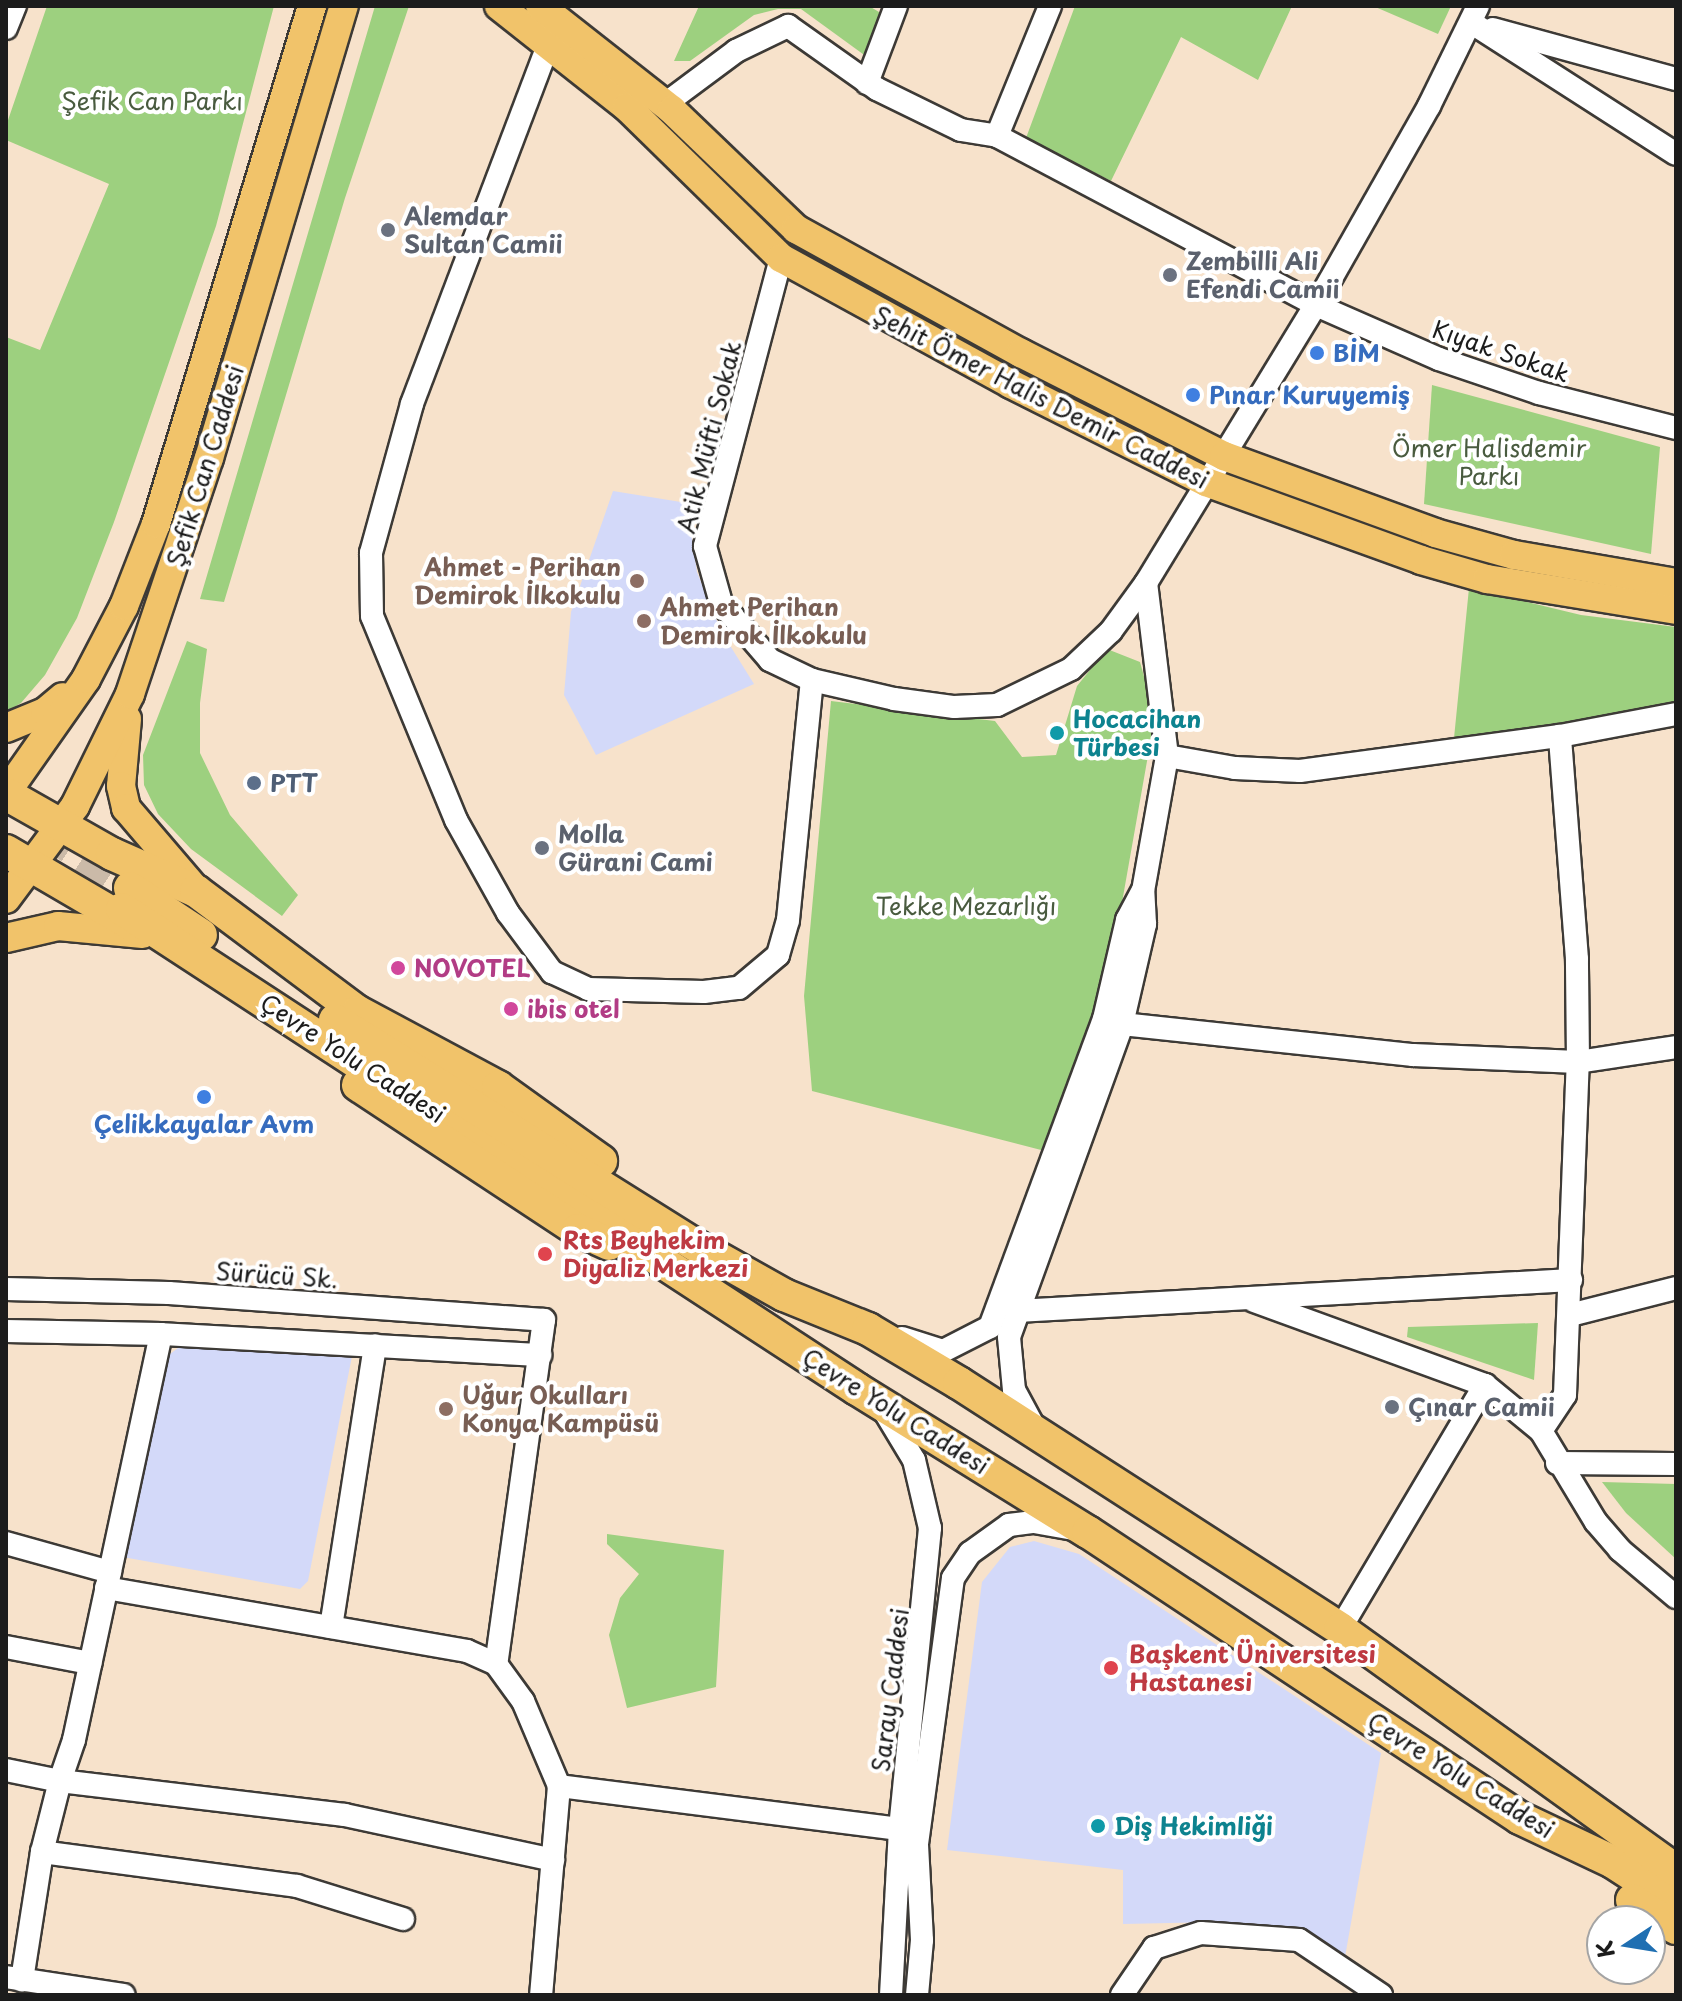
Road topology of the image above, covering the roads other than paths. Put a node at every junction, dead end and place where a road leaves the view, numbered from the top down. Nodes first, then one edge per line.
1 (15, 6) edge
2 (312, 6) edge
3 (344, 6) edge
4 (499, 6) edge
5 (896, 6) edge
6 (1050, 6) edge
7 (1475, 14) edge
8 (554, 19) edge
9 (6, 28) edge
10 (1676, 79) edge
11 (867, 83) junction
12 (665, 104) junction
13 (997, 136) junction
14 (1676, 154) edge
15 (781, 258) junction
16 (1316, 305) junction
17 (1676, 428) edge
18 (1224, 456) junction
19 (1206, 482) junction
20 (1146, 583) junction
21 (1676, 583) edge
22 (1676, 610) edge
23 (86, 679) junction
24 (812, 680) junction
25 (130, 694) junction
26 (1676, 714) edge
27 (6, 728) edge
28 (1560, 736) junction
29 (1167, 756) junction
30 (6, 793) edge
31 (62, 827) junction
32 (19, 859) edge
33 (196, 891) junction
34 (1143, 891) junction
35 (6, 899) edge
36 (150, 935) junction
37 (6, 938) edge
38 (1122, 1024) junction
39 (1676, 1047) edge
40 (1578, 1062) junction
41 (1571, 1280) junction
42 (697, 1281) junction
43 (1676, 1288) edge
44 (6, 1289) edge
45 (784, 1295) junction
46 (1243, 1297) junction
47 (1017, 1311) junction
48 (1570, 1315) junction
49 (868, 1329) junction
50 (6, 1331) edge
51 (161, 1334) junction
52 (375, 1345) junction
53 (540, 1355) junction
54 (1485, 1385) junction
55 (879, 1403) junction
56 (1541, 1431) junction
57 (1063, 1450) junction
58 (1557, 1463) junction
59 (1676, 1464) edge
60 (1088, 1532) junction
61 (6, 1543) edge
62 (108, 1580) junction
63 (1676, 1597) edge
64 (331, 1627) junction
65 (1340, 1629) junction
66 (6, 1647) edge
67 (90, 1663) junction
68 (496, 1664) junction
69 (6, 1770) edge
70 (1547, 1773) junction
71 (60, 1781) junction
72 (559, 1786) junction
73 (1520, 1818) junction
74 (900, 1829) junction
75 (1676, 1848) edge
76 (42, 1852) junction
77 (553, 1860) junction
78 (1676, 1870) edge
79 (1676, 1903) edge
80 (403, 1919) dead end
81 (1676, 1928) edge
82 (14, 1979) edge
83 (124, 1995) edge
84 (541, 1995) edge
85 (891, 1995) edge
86 (917, 1995) edge
87 (1122, 1995) edge
88 (1381, 1995) edge

1 - 9 street
2 - 23 main road, Şefik Can Caddesi
3 - 25 main road, Şefik Can Caddesi
4 - 8 main road, Şehit Ömer Halis Demir Caddesi
5 - 11 street
6 - 13 street
7 - 10 street
7 - 14 street
7 - 16 street, Atik Müfti Sokak
8 - 12 main road, Şehit Ömer Halis Demir Caddesi
8 - 15 main road, Şehit Ömer Halis Demir Caddesi
8 - 24 street
11 - 12 street, Kıyak Sokak
11 - 13 street, Kıyak Sokak
12 - 18 main road, Şehit Ömer Halis Demir Caddesi
13 - 16 street, Kıyak Sokak
15 - 19 main road, Şehit Ömer Halis Demir Caddesi
15 - 24 street, Atik Müfti Sokak
16 - 17 street, Kıyak Sokak
16 - 18 street, Atik Müfti Sokak
18 - 19 street, Atik Müfti Sokak
18 - 21 main road, Şehit Ömer Halis Demir Caddesi
19 - 20 street, Atik Müfti Sokak
19 - 22 main road, Şehit Ömer Halis Demir Caddesi
20 - 24 street, Atik Müfti Sokak
20 - 29 street
23 - 27 main road
23 - 30 main road, Şefik Can Caddesi
25 - 31 main road, Şefik Can Caddesi
25 - 33 main road
26 - 28 street
28 - 29 street
28 - 40 street
29 - 34 street
30 - 31 highway
31 - 32 main road, Şefik Can Caddesi
31 - 33 highway
32 - 35 main road, Şefik Can Caddesi
32 - 36 highway
33 - 45 highway
34 - 38 street
34 - 49 street
36 - 37 main road
36 - 42 highway
38 - 40 street
38 - 47 street
39 - 40 street
40 - 41 street
41 - 46 street
41 - 48 street
42 - 45 highway, Çevre Yolu Caddesi
42 - 55 highway, Çevre Yolu Caddesi
43 - 48 street
44 - 53 street, Sürücü Sk.
45 - 49 highway, Çevre Yolu Caddesi
46 - 47 street
46 - 54 street
47 - 57 street
48 - 56 street
49 - 57 highway, Çevre Yolu Caddesi
50 - 51 street
51 - 52 street
51 - 62 street
52 - 53 street
52 - 64 street
53 - 68 street
54 - 56 street
54 - 65 street
55 - 60 highway, Çevre Yolu Caddesi
55 - 74 street, Saray Caddesi
56 - 58 street
57 - 65 highway, Çevre Yolu Caddesi
58 - 59 street
58 - 63 street
60 - 73 highway, Çevre Yolu Caddesi
60 - 86 street, Saray Caddesi
61 - 62 street
62 - 64 street
62 - 67 street
64 - 68 street
65 - 70 highway, Çevre Yolu Caddesi
66 - 67 street
67 - 71 street
68 - 72 street
69 - 71 street
70 - 75 highway
70 - 78 highway, Çevre Yolu Caddesi
71 - 76 street
71 - 77 street
72 - 74 street
72 - 77 street
73 - 79 highway, Çevre Yolu Caddesi
73 - 81 highway
74 - 85 street, Saray Caddesi
76 - 80 street
76 - 82 street
77 - 84 street
82 - 83 street
87 - 88 street

